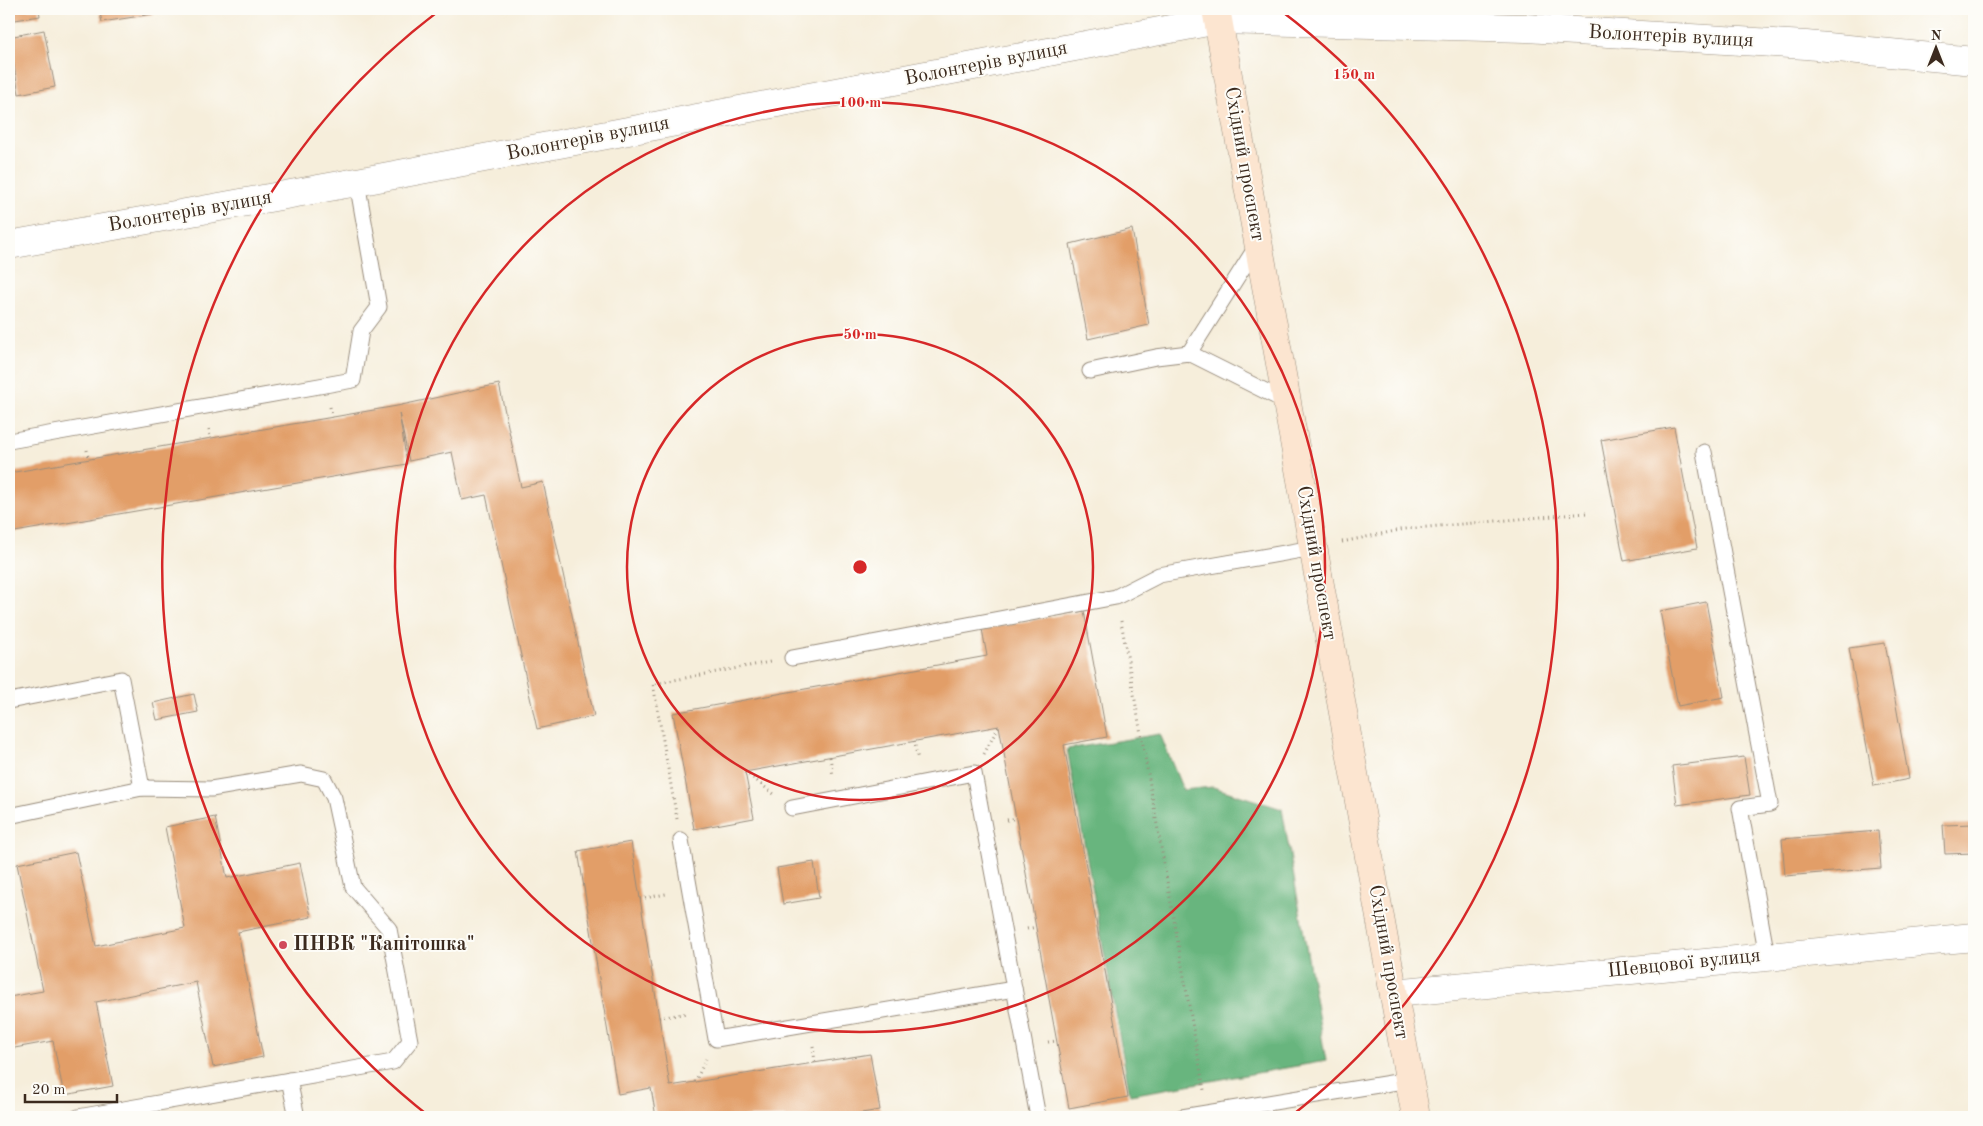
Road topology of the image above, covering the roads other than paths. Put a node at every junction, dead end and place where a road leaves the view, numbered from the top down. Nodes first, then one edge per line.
1 (1217, 15) edge
2 (1974, 61) edge
3 (357, 182) junction
4 (1258, 244) junction
5 (9, 245) edge
6 (1189, 353) junction
7 (1090, 371) dead end
8 (1287, 402) junction
9 (9, 441) edge
10 (1704, 452) dead end
11 (1313, 548) junction
12 (792, 658) road end
13 (9, 701) edge
14 (142, 788) junction
15 (792, 808) road end
16 (9, 816) edge
17 (681, 840) road end
18 (1974, 937) edge
19 (1766, 956) junction
20 (1014, 989) junction
21 (1394, 993) junction
22 (289, 1080) junction
23 (1409, 1080) junction
24 (78, 1117) edge
25 (297, 1117) edge
26 (1038, 1117) edge
27 (1182, 1117) edge
28 (1416, 1117) edge

1 - 2 street, Волонтерів вулиця
1 - 3 street, Волонтерів вулиця
1 - 4 main road, Східний проспект
3 - 5 street, Волонтерів вулиця
3 - 9 lane
4 - 6 lane
4 - 8 main road, Східний проспект
6 - 7 lane
6 - 8 lane
8 - 11 main road, Східний проспект
10 - 19 lane
11 - 12 lane
11 - 21 main road, Східний проспект
13 - 14 lane
14 - 16 lane
14 - 22 lane
15 - 20 lane
17 - 20 lane
18 - 19 street, Шевцової вулиця
19 - 21 street, Шевцової вулиця
20 - 26 lane
21 - 23 main road, Східний проспект
22 - 24 lane
22 - 25 lane
23 - 27 lane
23 - 28 main road, Східний проспект

